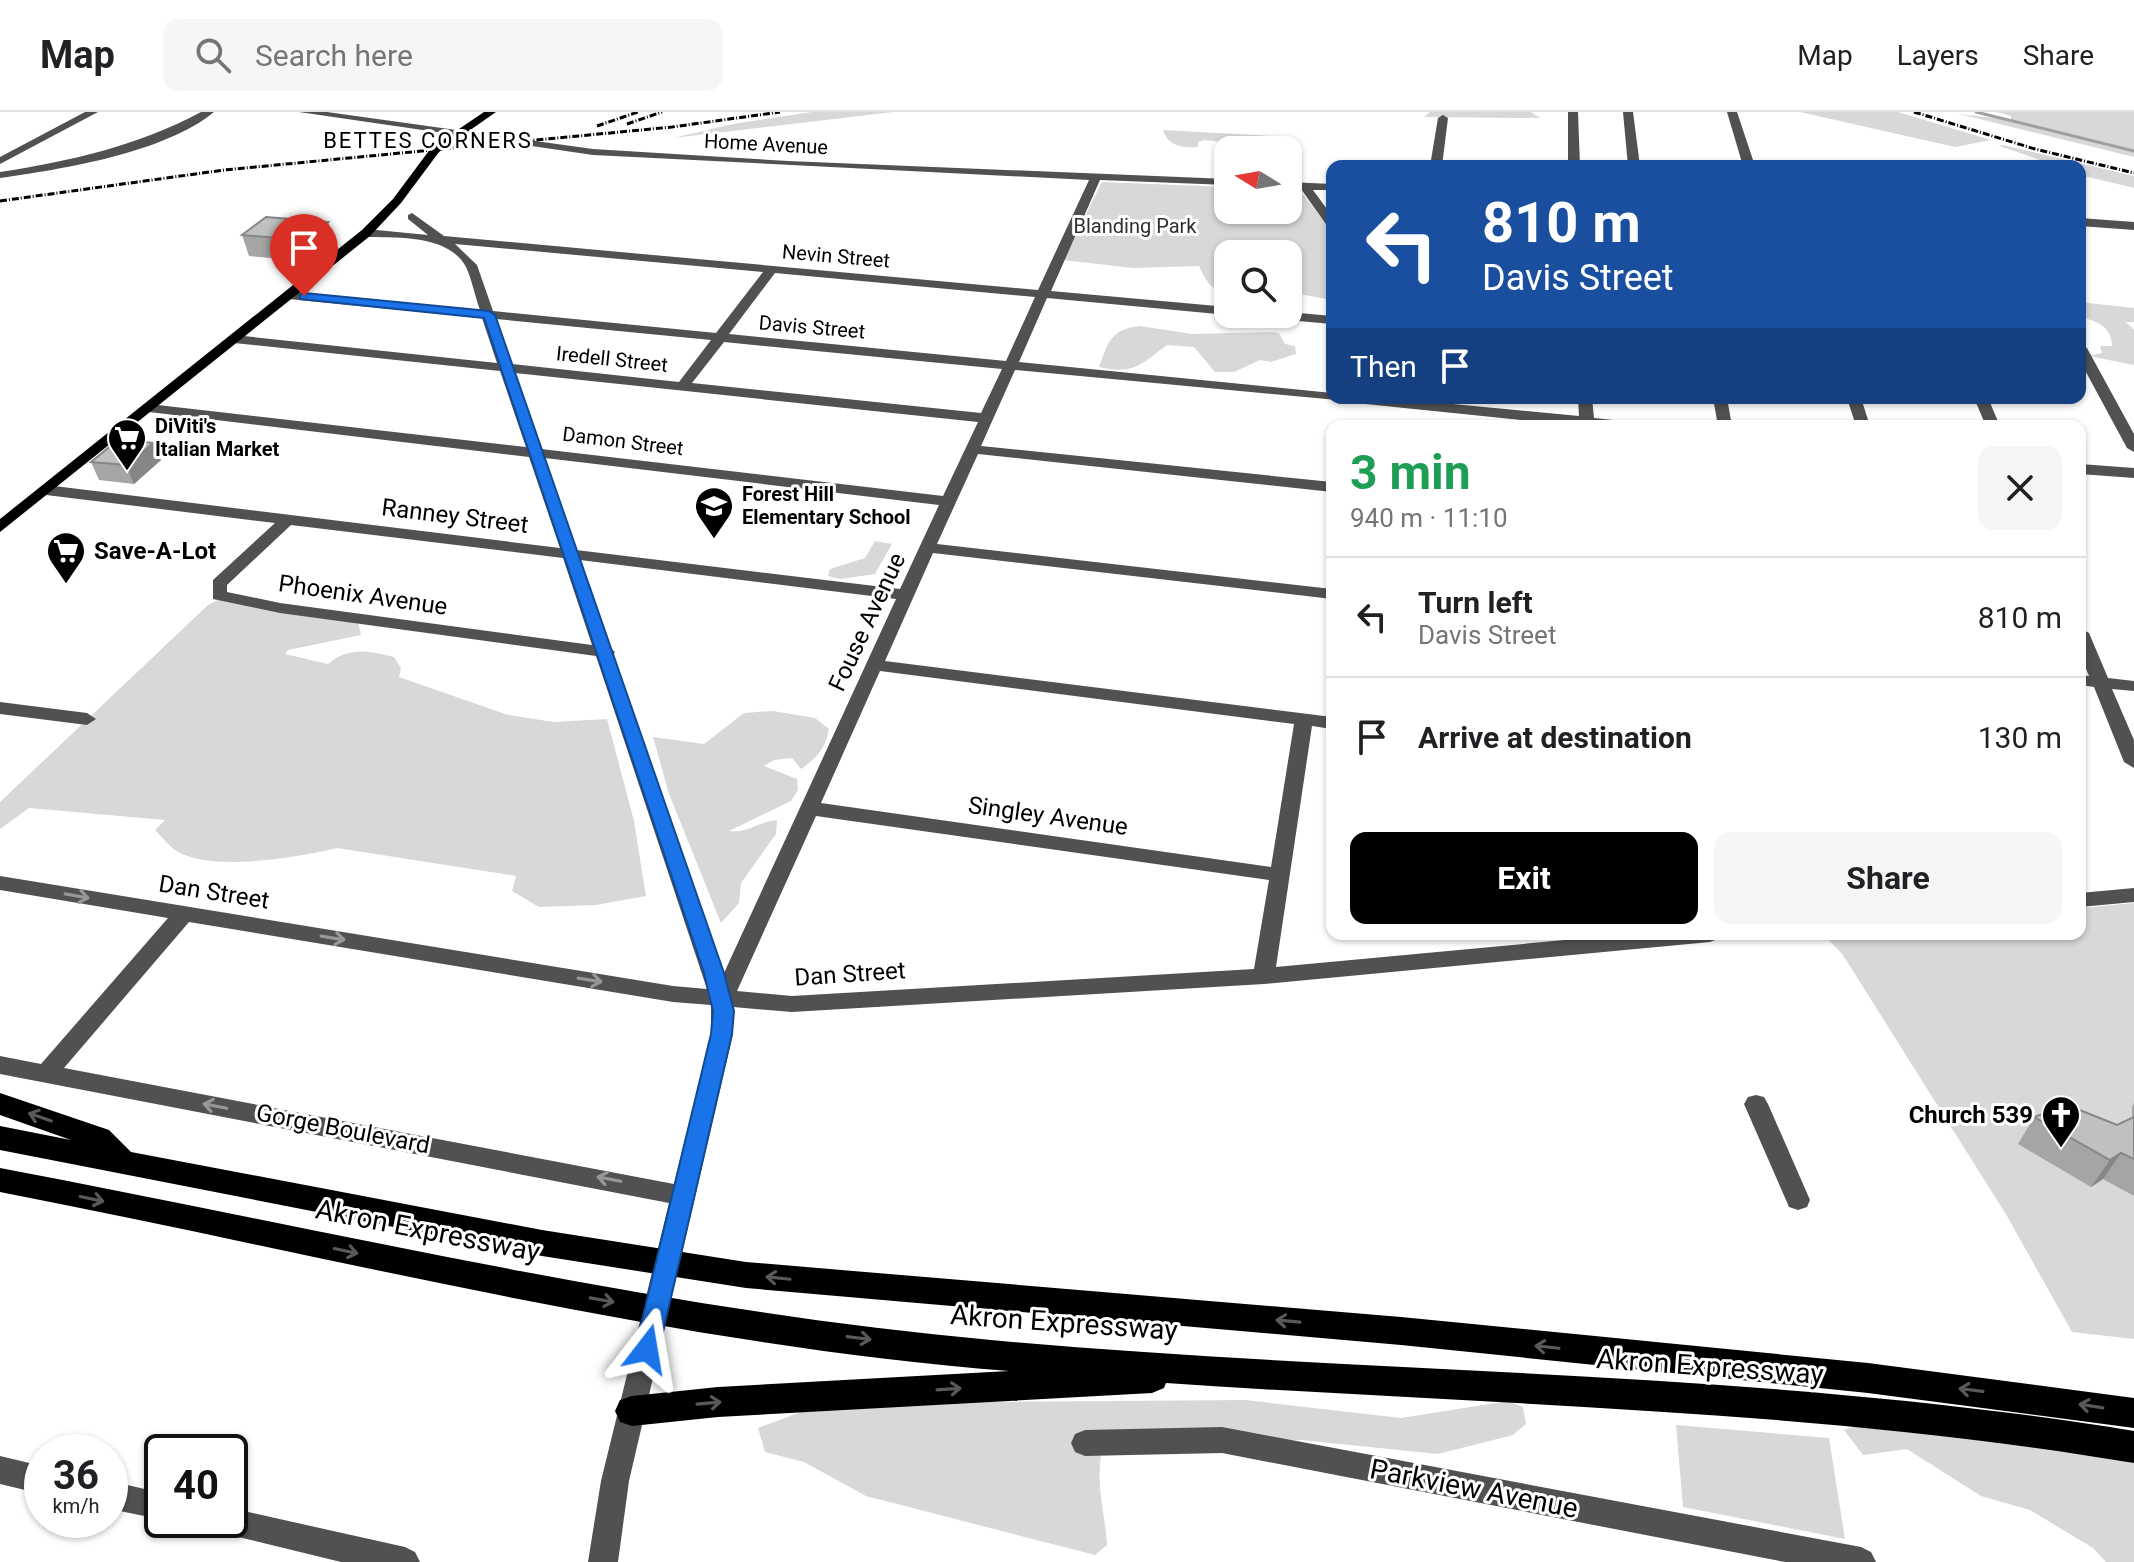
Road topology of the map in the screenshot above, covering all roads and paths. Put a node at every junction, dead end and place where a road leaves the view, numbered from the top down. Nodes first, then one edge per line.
1 (93, 112) edge
2 (209, 112) edge
3 (304, 112) edge
4 (491, 112) edge
5 (1573, 112) edge
6 (1628, 112) edge
7 (1732, 112) edge
8 (427, 114) edge
9 (1443, 118) dead end
10 (417, 121) dead end
11 (448, 139) junction
12 (1437, 160) edge
13 (1574, 160) edge
14 (1633, 160) edge
15 (1747, 160) edge
16 (0, 161) edge
17 (0, 175) edge
18 (1096, 177) junction
19 (1214, 181) edge
20 (1302, 186) edge
21 (1305, 186) junction
22 (1326, 187) edge
23 (1326, 216) edge
24 (412, 217) dead end
25 (2086, 222) edge
26 (2134, 226) edge
27 (366, 233) junction
28 (441, 239) junction
29 (771, 270) junction
30 (1043, 294) junction
31 (289, 295) junction
32 (1214, 310) edge
33 (489, 315) junction
34 (1302, 317) edge
35 (1326, 319) edge
36 (719, 338) junction
37 (234, 339) junction
38 (2086, 359) edge
39 (1010, 366) junction
40 (508, 367) junction
41 (683, 386) junction
42 (1326, 396) edge
43 (1402, 404) edge
44 (149, 408) junction
45 (985, 418) junction
46 (1550, 420) edge
47 (2134, 448) edge
48 (972, 449) junction
49 (537, 453) junction
50 (2086, 469) edge
51 (2134, 473) edge
52 (1326, 486) edge
53 (46, 490) junction
54 (949, 501) junction
55 (287, 520) junction
56 (0, 527) edge
57 (928, 548) junction
58 (572, 556) junction
59 (1326, 593) edge
60 (905, 595) junction
61 (2086, 647) edge
62 (606, 652) junction
63 (873, 665) junction
64 (2086, 681) edge
65 (2101, 682) junction
66 (2134, 686) edge
67 (0, 708) edge
68 (87, 719) dead end
69 (1304, 720) junction
70 (1326, 722) edge
71 (2134, 762) edge
72 (808, 808) junction
73 (1280, 875) junction
74 (0, 883) edge
75 (2134, 895) edge
76 (2086, 899) edge
77 (184, 914) junction
78 (1598, 940) edge
79 (1264, 976) junction
80 (722, 1000) junction
81 (0, 1065) edge
82 (46, 1074) junction
83 (0, 1104) edge
84 (1756, 1104) dead end
85 (0, 1138) edge
86 (124, 1163) junction
87 (0, 1180) edge
88 (1798, 1200) dead end
89 (683, 1204) junction
90 (1277, 1374) junction
91 (632, 1411) junction
92 (2134, 1413) edge
93 (1085, 1443) dead end
94 (2134, 1447) edge
95 (0, 1470) edge
96 (24, 1476) edge
97 (248, 1526) edge
98 (405, 1562) edge
99 (603, 1562) edge
100 (1861, 1562) edge

1 - 16 street
2 - 17 street
3 - 11 street, Home Avenue
4 - 11 main road
5 - 13 street
6 - 14 street
7 - 15 street
8 - 10 street
9 - 12 street
11 - 18 street, Home Avenue
11 - 27 main road
18 - 19 street, Home Avenue
18 - 30 street, Fouse Avenue
20 - 21 street
21 - 22 street
21 - 23 street
24 - 28 street
25 - 26 street
27 - 28 street, Nevin Street
27 - 31 main road
28 - 29 street, Nevin Street
28 - 33 street
29 - 30 street, Nevin Street
29 - 36 street
30 - 32 street, Nevin Street
30 - 39 street, Fouse Avenue
31 - 33 street, Davis Street
31 - 37 main road
33 - 36 street, Davis Street
33 - 40 street
34 - 35 street
36 - 39 street, Davis Street
36 - 41 street
37 - 40 street, Iredell Street
37 - 44 main road
38 - 47 street
39 - 42 street, Davis Street
39 - 45 street, Fouse Avenue
40 - 41 street, Iredell Street
40 - 49 street
41 - 45 street, Iredell Street
43 - 46 street
44 - 49 street, Damon Street
44 - 53 main road
45 - 48 street, Fouse Avenue
48 - 52 street
48 - 54 street, Fouse Avenue
49 - 54 street, Damon Street
49 - 58 street
50 - 51 street
53 - 55 street, Ranney Street
53 - 56 main road
54 - 57 street, Fouse Avenue
55 - 58 street, Ranney Street
55 - 62 street, Phoenix Avenue
57 - 59 street
57 - 60 street, Fouse Avenue
58 - 60 street, Ranney Street
58 - 62 street
60 - 63 street, Fouse Avenue
61 - 65 street
62 - 80 street
63 - 69 street
63 - 72 street, Fouse Avenue
64 - 65 street
65 - 66 street
65 - 71 street
67 - 68 street
69 - 70 street
69 - 73 street
72 - 73 street, Singley Avenue
72 - 80 street, Fouse Avenue
73 - 79 street
74 -> 77 street, Dan Street
75 - 76 street
77 -> 80 street, Dan Street
77 - 82 street
78 - 79 street, Dan Street
79 - 80 street, Dan Street
80 - 89 street
81 - 82 street, Gorge Boulevard
89 -> 82 street, Gorge Boulevard
86 -> 83 highway
84 - 88 street
85 - 86 highway, Akron Expressway
92 -> 86 highway, Akron Expressway
87 -> 90 highway, Akron Expressway
89 - 91 street
91 -> 90 highway
90 - 94 highway, Akron Expressway
91 - 99 street
93 - 100 street, Parkview Avenue
95 - 96 street
97 - 98 street

